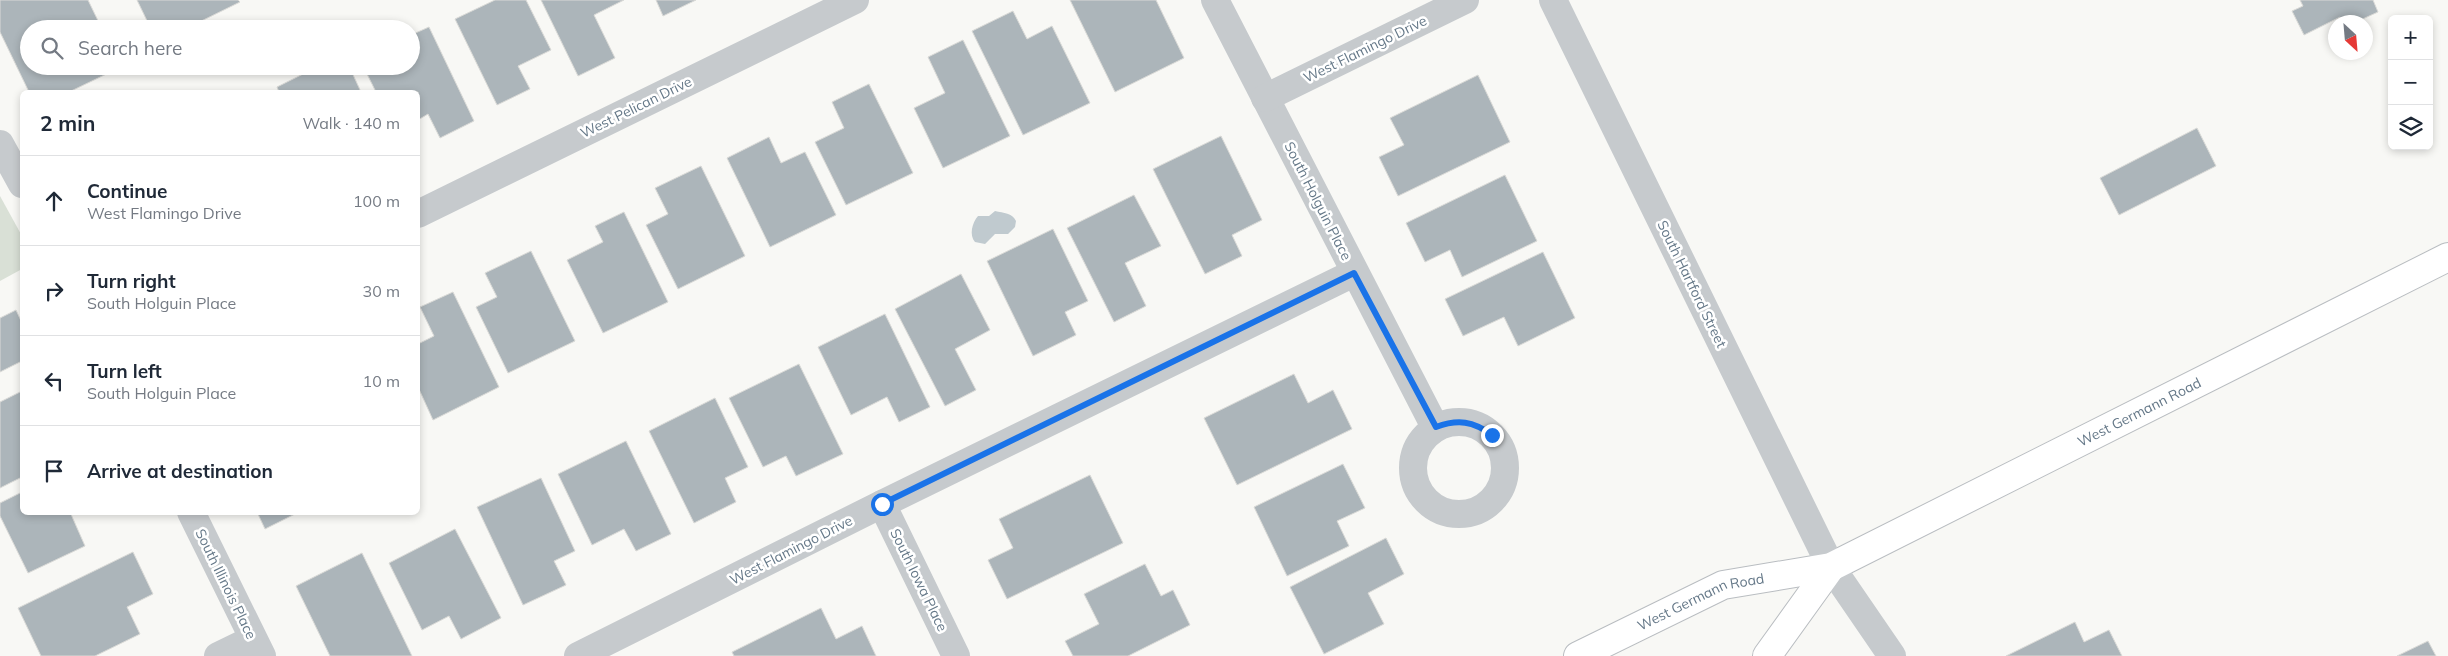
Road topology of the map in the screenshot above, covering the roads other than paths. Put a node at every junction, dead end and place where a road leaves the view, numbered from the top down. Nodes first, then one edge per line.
1 (855, 0) edge
2 (1215, 0) edge
3 (1465, 0) edge
4 (1553, 0) edge
5 (1264, 98) junction
6 (0, 144) edge
7 (20, 180) edge
8 (420, 213) edge
9 (2448, 257) edge
10 (1354, 273) junction
11 (1436, 427) dead end
12 (882, 504) junction
13 (192, 515) edge
14 (1831, 567) junction
15 (257, 648) edge
16 (218, 656) edge
17 (578, 656) edge
18 (956, 656) edge
19 (1578, 656) edge
20 (1767, 656) edge
21 (1892, 656) edge

1 - 8 street, West Pelican Drive
2 - 5 street, South Holguin Place
3 - 5 street, West Flamingo Drive
4 - 14 street, South Hartford Street
5 - 10 street, South Holguin Place
6 - 7 street
9 - 14 main road, West Germann Road
10 - 11 street, South Holguin Place
10 - 12 street, West Flamingo Drive
12 - 17 street, West Flamingo Drive
12 - 18 street, South Iowa Place
13 - 15 street, South Illinois Place
14 - 19 main road, West Germann Road
14 - 20 main road, West Germann Road
14 - 21 street, South Hartford Street
15 - 16 street

